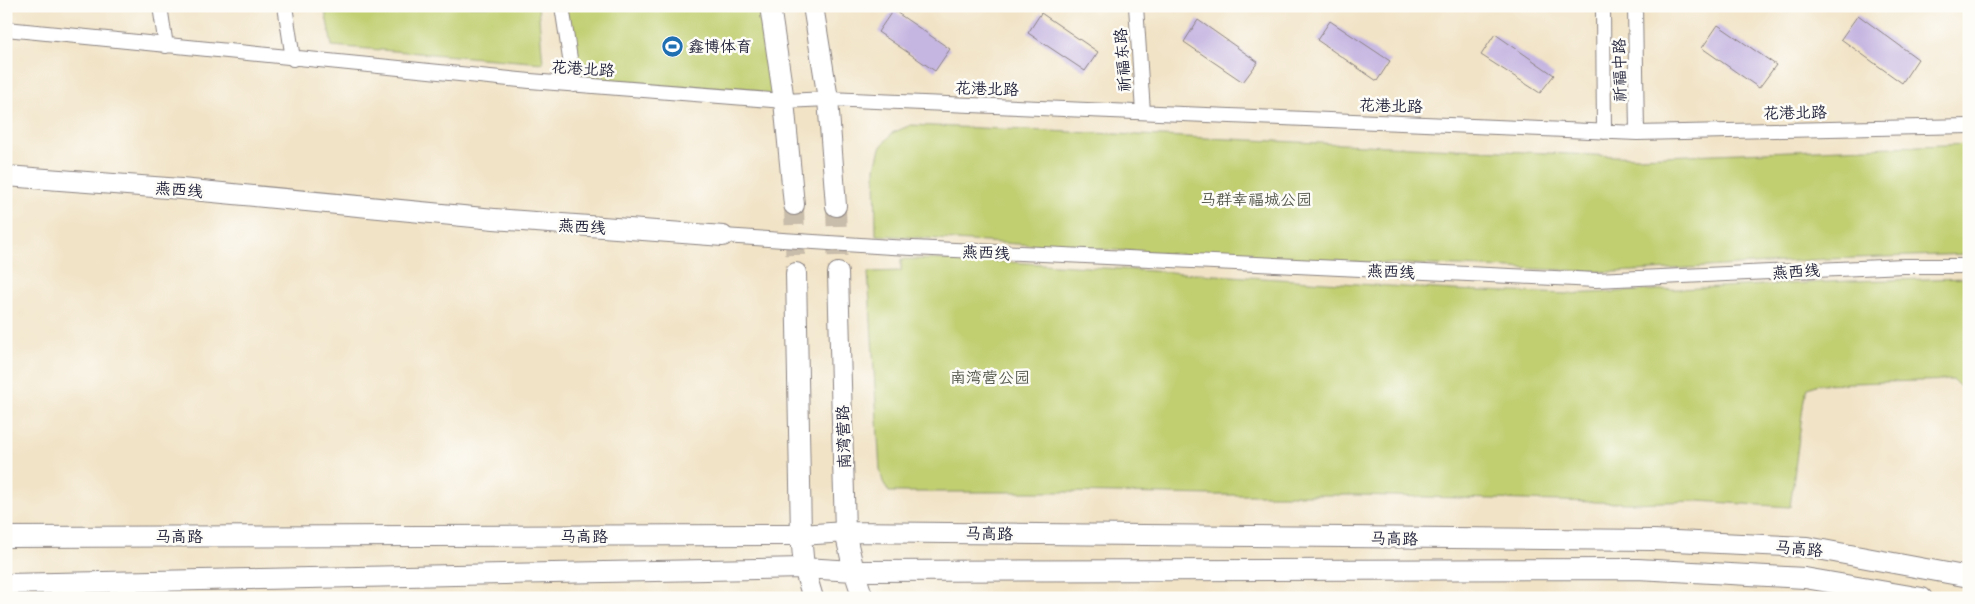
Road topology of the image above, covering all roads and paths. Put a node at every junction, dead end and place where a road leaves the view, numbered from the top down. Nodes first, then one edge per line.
1 (160, 6) edge
2 (285, 6) edge
3 (562, 6) edge
4 (770, 6) edge
5 (813, 6) edge
6 (1136, 6) edge
7 (1603, 6) edge
8 (1635, 6) edge
9 (6, 30) edge
10 (166, 46) junction
11 (293, 58) junction
12 (574, 85) junction
13 (828, 99) junction
14 (784, 101) junction
15 (1143, 112) junction
16 (1969, 126) edge
17 (1604, 132) junction
18 (1637, 133) junction
19 (6, 176) edge
20 (794, 205) tunnel mouth
21 (836, 206) tunnel mouth
22 (723, 236) joint
23 (1969, 266) edge
24 (796, 273) tunnel mouth
25 (838, 273) tunnel mouth
26 (845, 532) junction
27 (801, 535) junction
28 (6, 537) edge
29 (804, 568) junction
30 (854, 571) junction
31 (1969, 576) edge
32 (6, 584) edge
33 (813, 598) edge
34 (863, 598) edge
35 (1922, 598) edge

1 - 10 street
2 - 11 street
3 - 12 street
4 - 14 main road
5 - 13 main road
6 - 15 street, 祈福东路
7 - 17 street, 祈福中路
8 - 18 street, 祈福中路
9 - 10 street, 花港北路
10 - 11 street, 花港北路
11 - 12 street, 花港北路
12 - 14 street, 花港北路
13 - 14 street, 花港北路
13 - 15 street, 花港北路
13 - 21 main road
14 - 20 main road
15 - 17 street, 花港北路
16 - 18 street, 花港北路
17 - 18 street, 花港北路
19 - 22 main road, 燕西线
22 - 23 street, 燕西线
24 - 27 main road
25 - 26 main road, 南湾营路
26 - 27 main road, 马高路
26 - 30 main road, 南湾营路
26 - 31 main road, 马高路
27 - 28 main road, 马高路
27 - 29 main road
29 - 30 main road, 马高路
29 - 32 main road, 马高路
29 - 33 main road
30 - 34 main road, 南湾营路
30 - 35 main road, 马高路

